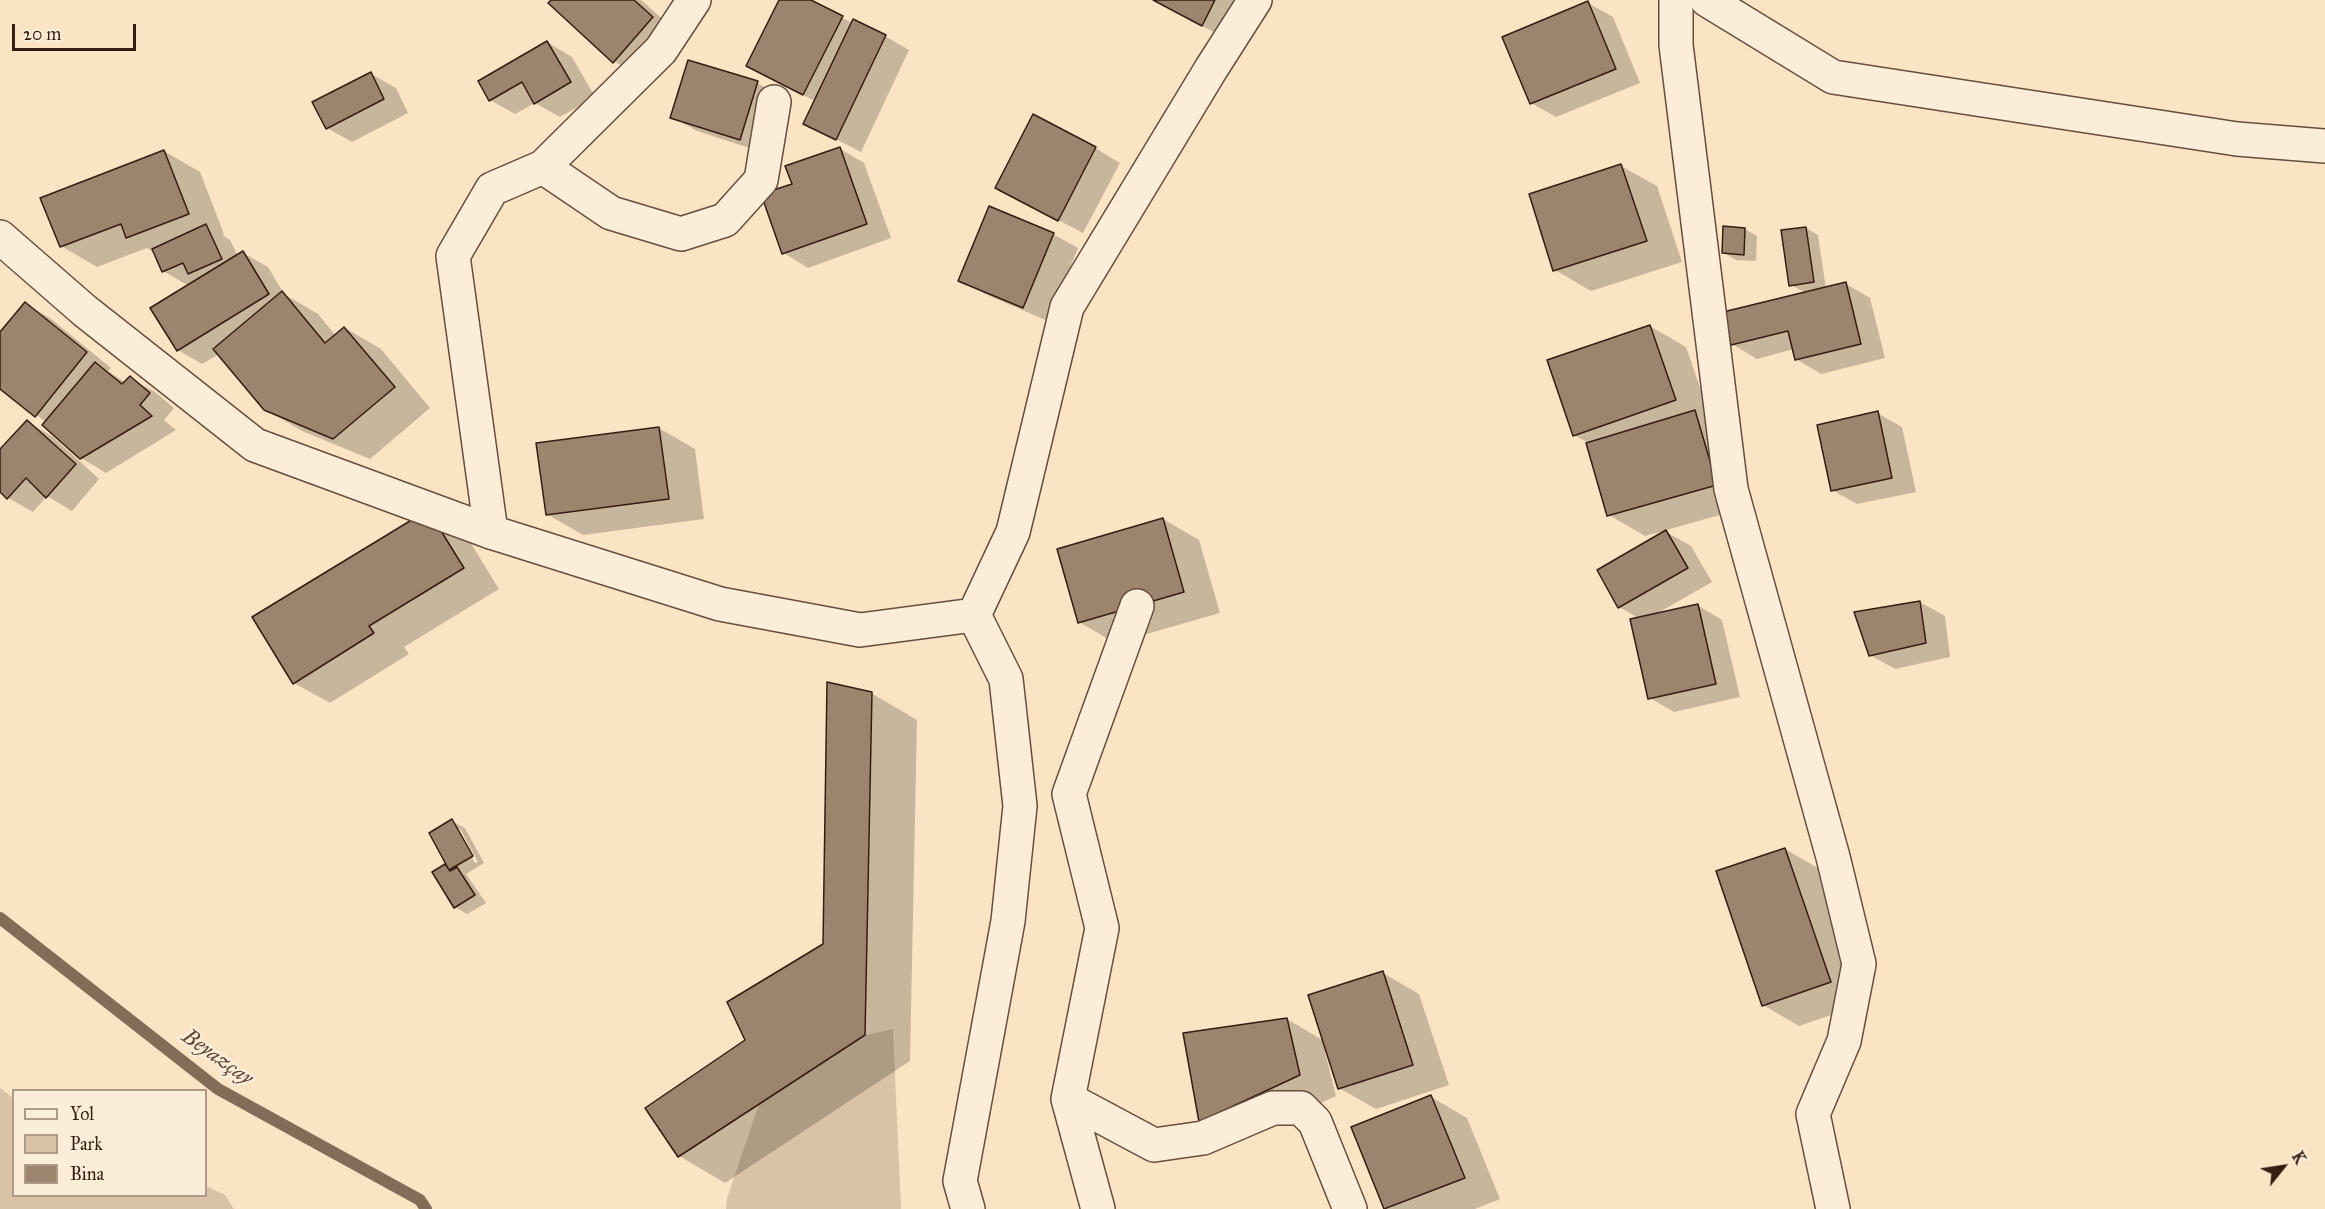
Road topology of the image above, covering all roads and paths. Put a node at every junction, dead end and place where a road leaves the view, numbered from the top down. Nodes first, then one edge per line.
1 (694, 0) edge
2 (1255, 0) edge
3 (1676, 0) edge
4 (1707, 0) edge
5 (774, 102) dead end
6 (2325, 146) edge
7 (543, 168) junction
8 (0, 237) edge
9 (491, 532) junction
10 (1137, 606) dead end
11 (974, 615) junction
12 (1069, 794) junction
13 (1020, 806) junction
14 (1068, 1100) junction
15 (968, 1209) edge
16 (1098, 1209) edge
17 (1350, 1209) edge
18 (1833, 1209) edge

1 - 7 street
2 - 11 street
3 - 18 street
4 - 6 street
5 - 7 street
7 - 9 street
8 - 9 street
9 - 11 street
10 - 12 street
11 - 13 street
12 - 13 street
12 - 14 street
13 - 15 street
14 - 16 street
14 - 17 street

